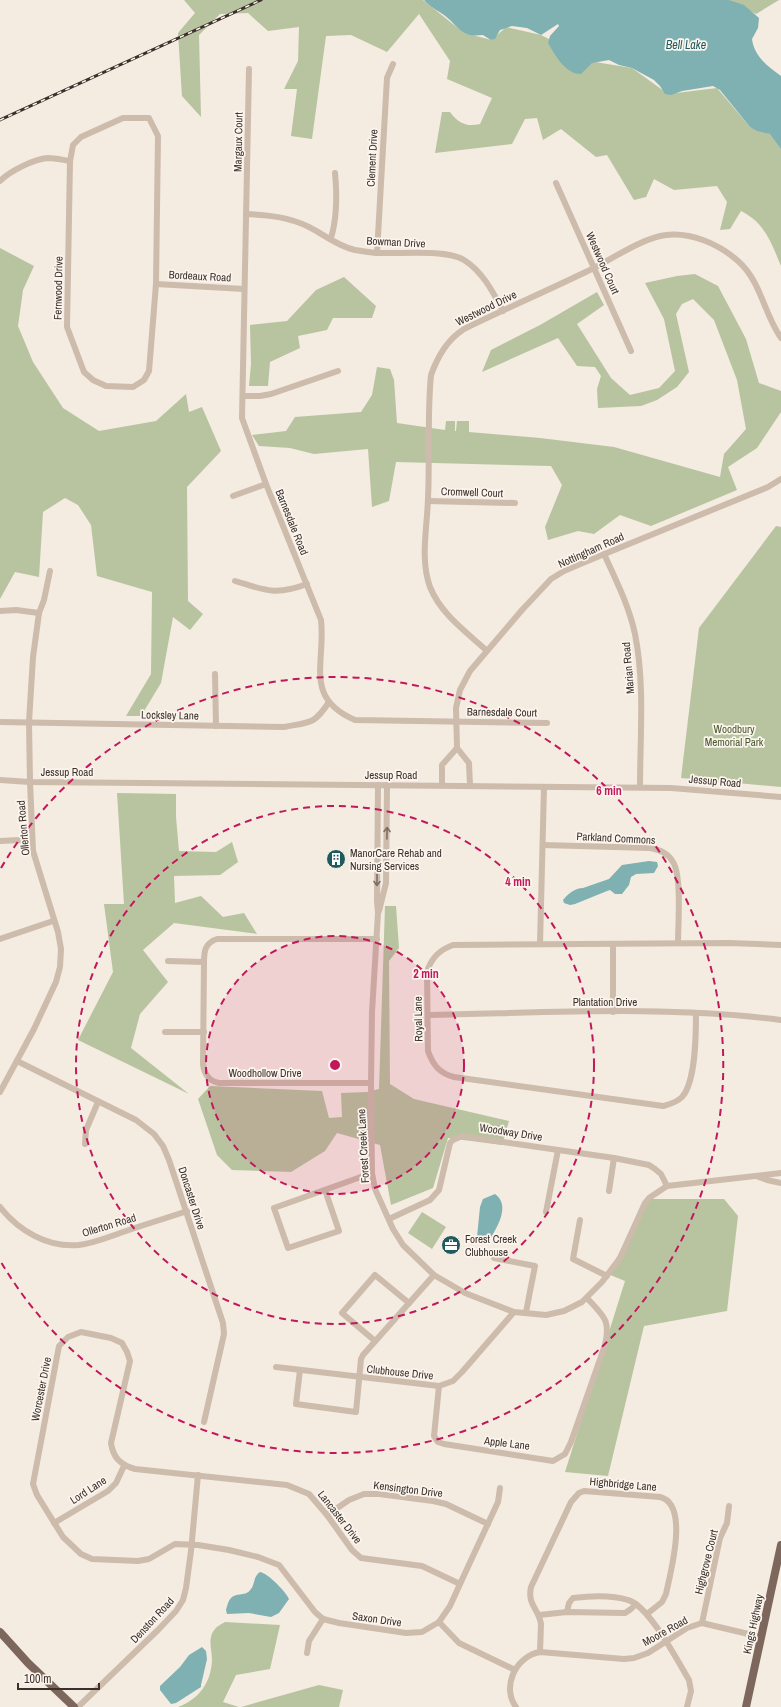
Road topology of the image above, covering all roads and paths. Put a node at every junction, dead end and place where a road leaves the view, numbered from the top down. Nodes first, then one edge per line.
1 (392, 64) dead end
2 (250, 69) dead end
3 (70, 161) junction
4 (335, 173) dead end
5 (0, 181) edge
6 (556, 183) dead end
7 (246, 214) junction
8 (331, 238) junction
9 (377, 253) junction
10 (594, 267) junction
11 (156, 284) junction
12 (244, 289) junction
13 (502, 311) junction
14 (781, 338) edge
15 (631, 350) dead end
16 (338, 371) dead end
17 (243, 396) junction
18 (781, 479) edge
19 (266, 484) junction
20 (233, 496) dead end
21 (428, 501) junction
22 (515, 503) dead end
23 (604, 554) junction
24 (50, 571) dead end
25 (235, 582) dead end
26 (307, 584) junction
27 (0, 611) edge
28 (39, 613) junction
29 (486, 650) junction
30 (215, 674) dead end
31 (329, 702) junction
32 (456, 721) junction
33 (0, 722) edge
34 (29, 722) junction
35 (547, 723) dead end
36 (216, 726) junction
37 (457, 748) junction
38 (0, 780) edge
39 (30, 782) junction
40 (378, 785) junction
41 (387, 785) junction
42 (442, 785) junction
43 (470, 786) junction
44 (544, 787) junction
45 (640, 787) junction
46 (781, 797) edge
47 (0, 841) edge
48 (32, 842) junction
49 (543, 845) junction
50 (378, 913) junction
51 (54, 921) junction
52 (0, 939) edge
53 (377, 939) junction
54 (678, 943) junction
55 (540, 944) junction
56 (613, 944) junction
57 (781, 945) edge
58 (168, 962) dead end
59 (204, 962) junction
60 (613, 1012) junction
61 (696, 1013) junction
62 (428, 1015) junction
63 (781, 1020) edge
64 (165, 1032) dead end
65 (204, 1032) junction
66 (17, 1061) junction
67 (371, 1083) junction
68 (0, 1092) edge
69 (98, 1102) junction
70 (85, 1144) dead end
71 (558, 1150) junction
72 (614, 1158) junction
73 (781, 1172) edge
74 (372, 1173) junction
75 (756, 1176) junction
76 (781, 1183) edge
77 (666, 1186) junction
78 (325, 1190) junction
79 (609, 1192) dead end
80 (0, 1207) edge
81 (187, 1211) junction
82 (546, 1212) dead end
83 (389, 1219) junction
84 (580, 1220) dead end
85 (494, 1258) dead end
86 (434, 1275) junction
87 (607, 1276) junction
88 (587, 1298) junction
89 (409, 1303) junction
90 (514, 1312) junction
91 (526, 1312) junction
92 (375, 1341) junction
93 (276, 1367) dead end
94 (300, 1370) junction
95 (359, 1378) junction
96 (439, 1386) junction
97 (204, 1422) dead end
98 (124, 1466) junction
99 (198, 1475) junction
100 (500, 1488) dead end
101 (729, 1506) dead end
102 (327, 1515) junction
103 (54, 1523) junction
104 (488, 1524) junction
105 (191, 1544) junction
106 (780, 1550) edge
107 (460, 1584) junction
108 (636, 1604) junction
109 (567, 1612) junction
110 (647, 1614) junction
111 (538, 1615) junction
112 (323, 1619) junction
113 (439, 1622) junction
114 (702, 1623) junction
115 (0, 1632) edge
116 (761, 1637) junction
117 (665, 1642) junction
118 (540, 1652) junction
119 (307, 1653) dead end
120 (515, 1670) junction
121 (74, 1707) edge
122 (78, 1707) edge
123 (516, 1707) edge
124 (687, 1707) edge
125 (746, 1707) edge

1 - 9 street, Clement Drive
2 - 7 street, Margaux Court
3 - 5 street
3 - 11 street, Fernwood Drive
3 - 11 street, Fernwood Drive
4 - 8 street
6 - 10 street, Westwood Court
7 - 8 street, Bowman Drive
7 - 12 street, Barnesdale Road
8 - 9 street, Bowman Drive
9 - 13 street, Bowman Drive
10 - 13 street, Westwood Drive
10 - 14 street, Westwood Drive
10 - 15 street, Westwood Court
11 - 12 street, Bordeaux Road
12 - 17 street, Barnesdale Road
13 - 21 street, Westwood Drive
16 - 17 street
17 - 19 street, Barnesdale Road
18 - 23 street, Nottingham Road
19 - 20 street
19 - 26 street, Barnesdale Road
21 - 22 street, Cromwell Court
21 - 29 street, Westwood Drive
23 - 29 street, Nottingham Road
23 - 45 street, Marian Road
24 - 28 street, Ollerton Road
25 - 26 street
26 - 31 street, Barnesdale Road
27 - 28 street
28 - 34 street, Ollerton Road
29 - 32 street, Nottingham Road
30 - 36 street
31 - 32 street, Barnesdale Road
31 - 36 street, Locksley Lane
32 - 35 street, Barnesdale Court
32 - 37 street, Nottingham Road
33 - 34 street, Locksley Lane
34 - 36 street, Locksley Lane
34 - 39 street, Ollerton Road
37 - 42 street
37 - 43 street
38 - 39 street, Jessup Road
39 - 40 street, Jessup Road
39 - 48 street, Ollerton Road
40 - 41 street, Jessup Road
40 -> 50 street, Forest Creek Lane
41 - 42 street, Jessup Road
50 -> 41 street, Forest Creek Lane
42 - 43 street, Jessup Road
43 - 44 street, Jessup Road
44 - 45 street, Jessup Road
44 - 49 street
45 - 46 street, Jessup Road
47 - 48 street
48 - 51 street, Ollerton Road
49 - 54 street, Parkland Commons
49 - 55 street
50 - 53 street, Forest Creek Lane
51 - 52 street
51 - 66 street, Ollerton Road
53 - 59 street, Woodhollow Drive
53 - 67 street, Forest Creek Lane
54 - 56 street, Royal Lane
54 - 57 street, Royal Lane
55 - 56 street, Royal Lane
55 - 62 street, Royal Lane
56 - 60 street
58 - 59 street
59 - 65 street, Woodhollow Drive
60 - 61 street, Plantation Drive
60 - 62 street, Plantation Drive
61 - 62 street, Royal Lane
61 - 63 street, Plantation Drive
64 - 65 street
65 - 67 street, Woodhollow Drive
66 - 68 street, Ollerton Road
66 - 69 street, Doncaster Drive
67 - 74 street, Forest Creek Lane
69 - 70 street
69 - 81 street, Doncaster Drive
71 - 72 street, Woodway Drive
71 - 82 street
71 - 83 street, Woodway Drive
72 - 77 street, Woodway Drive
72 - 79 street
73 - 75 street, Forest Creek Lane
74 - 78 street
74 - 83 street, Forest Creek Lane
75 - 76 street, Forest Creek Lane
75 - 77 street, Forest Creek Lane
77 - 87 street, Forest Creek Lane
78 - 78 street
80 - 81 street, Ollerton Road
81 - 97 street, Doncaster Drive
83 - 86 street, Forest Creek Lane
84 - 87 street
85 - 91 street
86 - 89 street, Clubhouse Drive
86 - 90 street, Forest Creek Lane
87 - 88 street, Forest Creek Lane
88 - 91 street, Forest Creek Lane
88 - 96 street, Apple Lane
89 - 92 street, Clubhouse Drive
89 - 92 street
90 - 91 street, Forest Creek Lane
90 - 96 street
92 - 95 street, Clubhouse Drive
93 - 94 street, Clubhouse Drive
94 - 95 street, Clubhouse Drive
94 - 95 street, Clubhouse Drive
95 - 96 street, Clubhouse Drive
98 - 99 street
98 - 103 street, Lord Lane
98 - 103 street, Worcester Drive
99 - 102 street, Lancaster Drive
99 - 105 street, Denston Road
100 - 104 street, Saxon Drive
101 - 114 street, Highgrove Court
102 - 104 street, Kensington Drive
102 - 107 street, Lancaster Drive
103 - 105 street, Worcester Drive
104 - 107 street, Saxon Drive
105 - 112 street
105 - 122 street, Denston Road
106 - 116 main road, Kings Highway
107 - 113 street, Saxon Drive
108 - 109 street
108 - 109 street
108 - 110 street
109 - 111 street
110 - 111 street, Highbridge Lane
110 - 117 street
111 - 118 street, Highbridge Lane
112 - 113 street, Saxon Drive
112 - 119 street
113 - 120 street
114 - 116 street, Moore Road
114 - 117 street, Moore Road
115 - 121 main road
116 - 125 main road, Kings Highway
117 - 118 street, Moore Road
117 - 124 street
118 - 120 street
120 - 123 street

